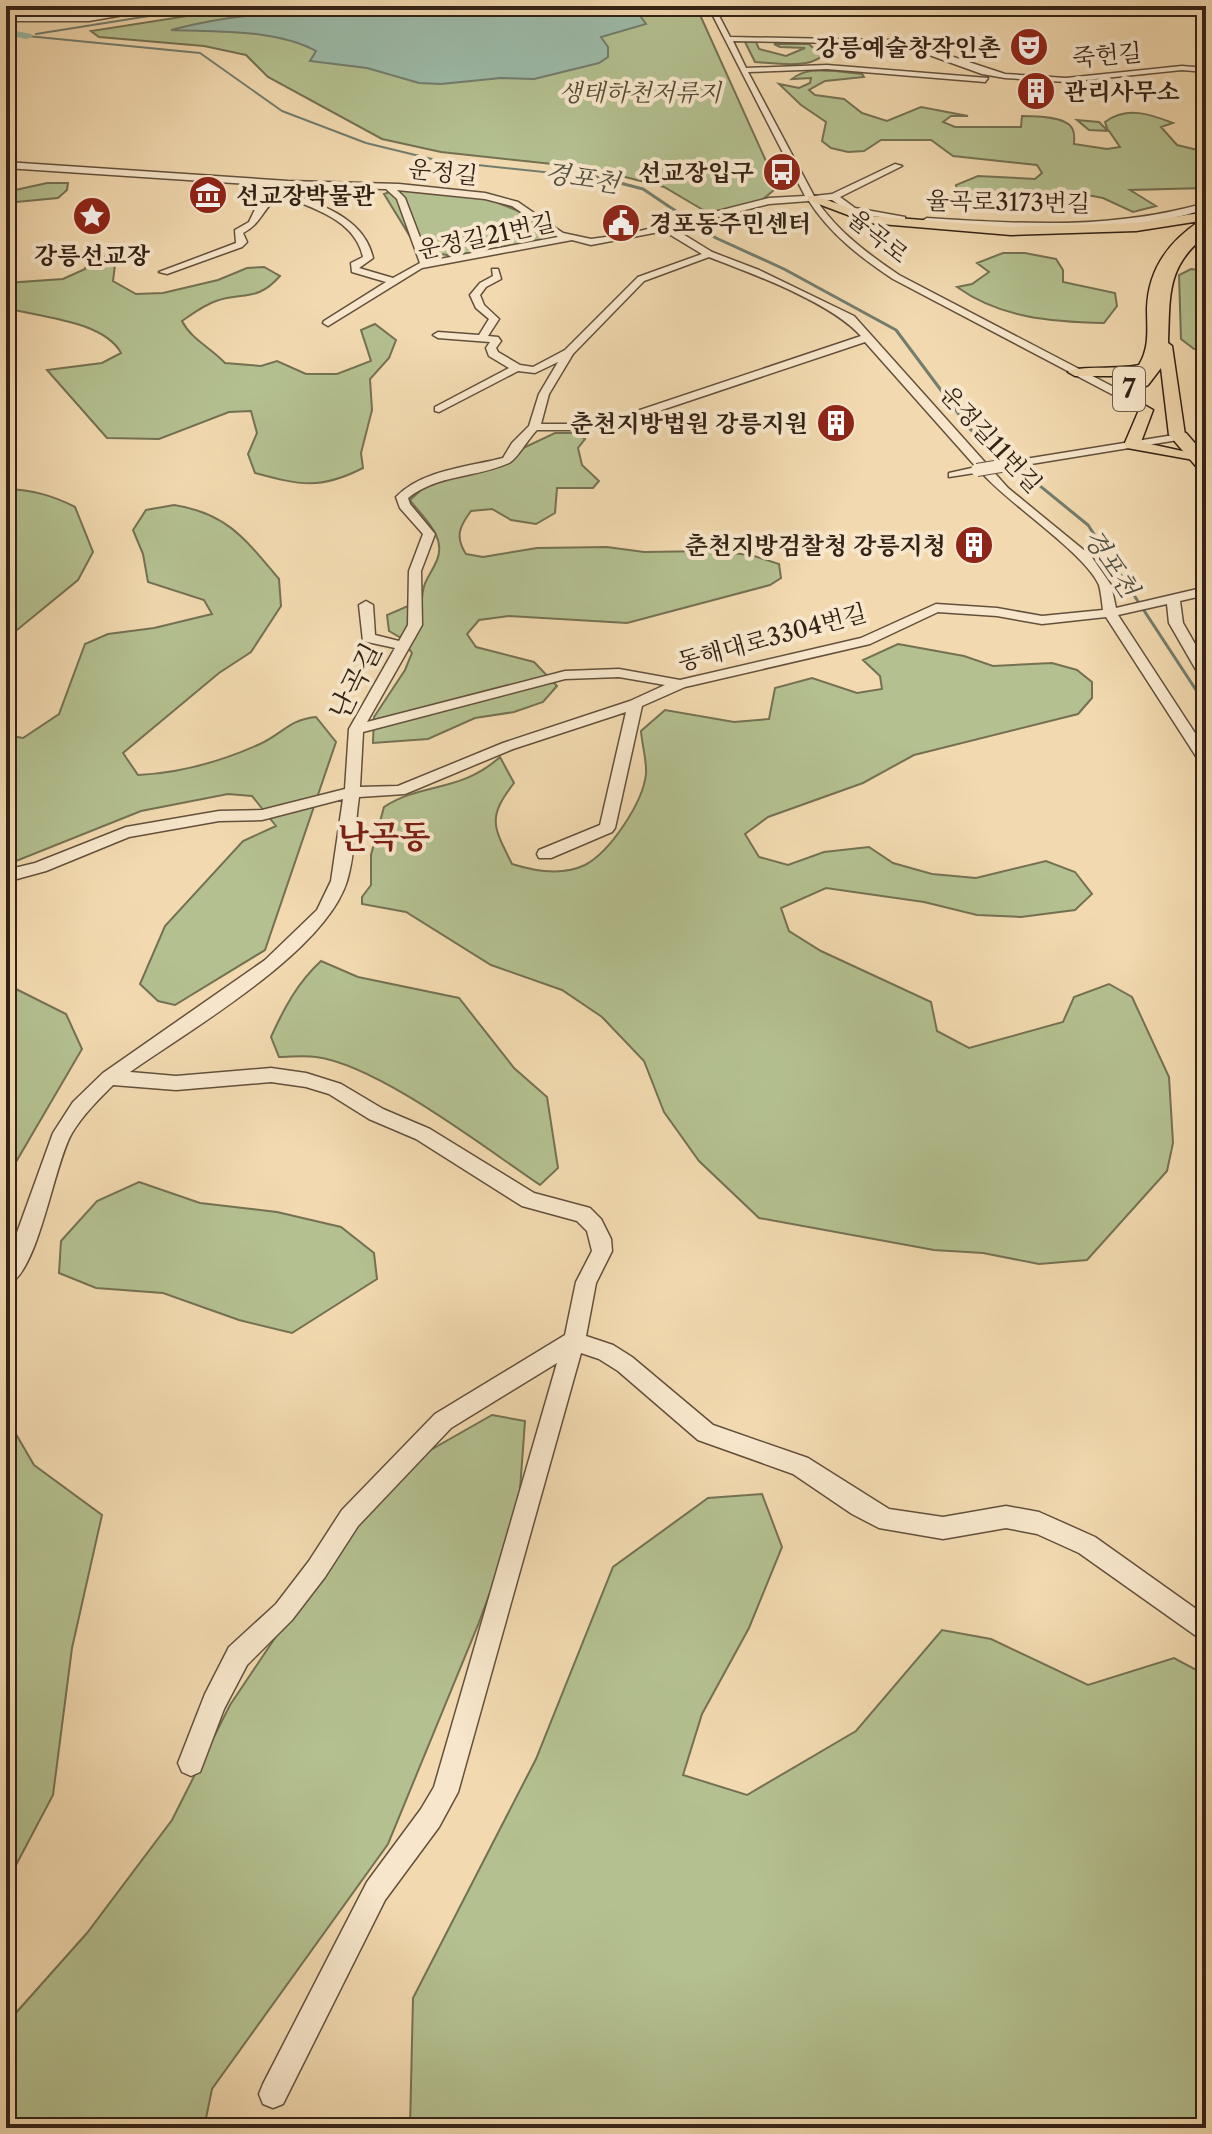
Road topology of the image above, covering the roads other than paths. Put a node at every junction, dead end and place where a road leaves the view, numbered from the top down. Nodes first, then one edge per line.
1 (172, 6) edge
2 (711, 6) edge
3 (1190, 6) edge
4 (1206, 16) edge
5 (6, 19) edge
6 (728, 39) junction
7 (745, 70) junction
8 (1206, 70) edge
9 (1005, 76) junction
10 (6, 166) edge
11 (898, 166) dead end
12 (801, 183) junction
13 (389, 187) junction
14 (284, 188) junction
15 (834, 197) junction
16 (812, 198) junction
17 (766, 202) junction
18 (1206, 206) edge
19 (823, 216) junction
20 (1206, 219) edge
21 (668, 227) junction
22 (1206, 229) edge
23 (570, 238) junction
24 (709, 254) junction
25 (425, 264) junction
26 (495, 271) dead end
27 (164, 272) dead end
28 (396, 282) junction
29 (328, 323) dead end
30 (438, 335) dead end
31 (483, 336) junction
32 (869, 337) junction
33 (1163, 338) junction
34 (569, 352) junction
35 (517, 368) junction
36 (1145, 368) junction
37 (1075, 372) junction
38 (1124, 394) junction
39 (439, 409) dead end
40 (1146, 410) junction
41 (534, 427) junction
42 (1178, 436) junction
43 (1132, 445) junction
44 (1203, 463) edge
45 (953, 475) dead end
46 (1206, 591) edge
47 (1166, 600) junction
48 (366, 605) dead end
49 (1110, 613) junction
50 (378, 643) junction
51 (403, 646) junction
52 (367, 658) dead end
53 (1206, 675) edge
54 (680, 684) junction
55 (635, 704) junction
56 (356, 729) junction
57 (1206, 761) edge
58 (352, 792) junction
59 (545, 854) dead end
60 (6, 876) edge
61 (109, 1078) junction
62 (6, 1277) edge
63 (574, 1341) junction
64 (1206, 1631) edge
65 (191, 1763) dead end
66 (273, 2094) dead end

1 - 5 street
2 - 6 street, 율곡로
3 - 4 street
6 - 7 street, 율곡로
6 - 9 street, 죽헌길
7 - 9 street
7 - 12 street, 율곡로
8 - 9 street, 죽헌길
10 - 14 street, 운정길
11 - 15 street
12 - 16 street, 율곡로
12 - 17 street
13 - 14 street, 운정길
13 - 23 street, 운정길
13 - 25 street
14 - 27 street
14 - 28 street
15 - 16 street, 율곡로3173번길
15 - 18 street, 율곡로3173번길
16 - 17 street, 운정길
16 - 19 street, 율곡로
16 - 20 main road
17 - 19 street
17 - 21 street, 운정길
19 - 37 street, 율곡로
20 - 36 main road, 7
21 - 23 street, 운정길
21 - 24 street, 운정길11번길
22 - 33 main road, 7
23 - 25 street, 운정길21번길
24 - 32 street, 운정길11번길
24 - 34 street, 난곡길
25 - 28 street, 운정길21번길
26 - 31 street
28 - 29 street, 운정길21번길
30 - 31 street
31 - 35 street
32 - 41 street
32 - 49 street, 운정길11번길
33 - 38 main road, 7
33 - 42 main road, 7
34 - 35 street
34 - 41 street, 난곡길
35 - 39 street
36 - 37 main road
36 - 38 main road, 7
37 - 38 street, 율곡로
38 - 40 main road, 7
40 - 42 main road, 7
40 - 43 main road
41 - 51 street, 난곡길
42 - 43 street
42 - 44 highway, 7
43 - 44 main road
43 - 45 street, bridge
46 - 47 street, 동해대로3304번길
47 - 49 street, 동해대로3304번길
47 - 53 street
48 - 50 street
49 - 54 street, 동해대로3304번길
49 - 57 street, 운정길11번길
50 - 51 street
50 - 52 street
51 - 56 street, 난곡길
54 - 55 street, 동해대로3304번길
54 - 56 street
55 - 58 street, 동해대로3304번길
55 - 59 street
56 - 58 street, 난곡길
58 - 60 street, 동해대로3304번길
58 - 61 street, 난곡길
61 - 62 street, 난곡길
61 - 63 street
63 - 64 street
63 - 65 street
63 - 66 street

